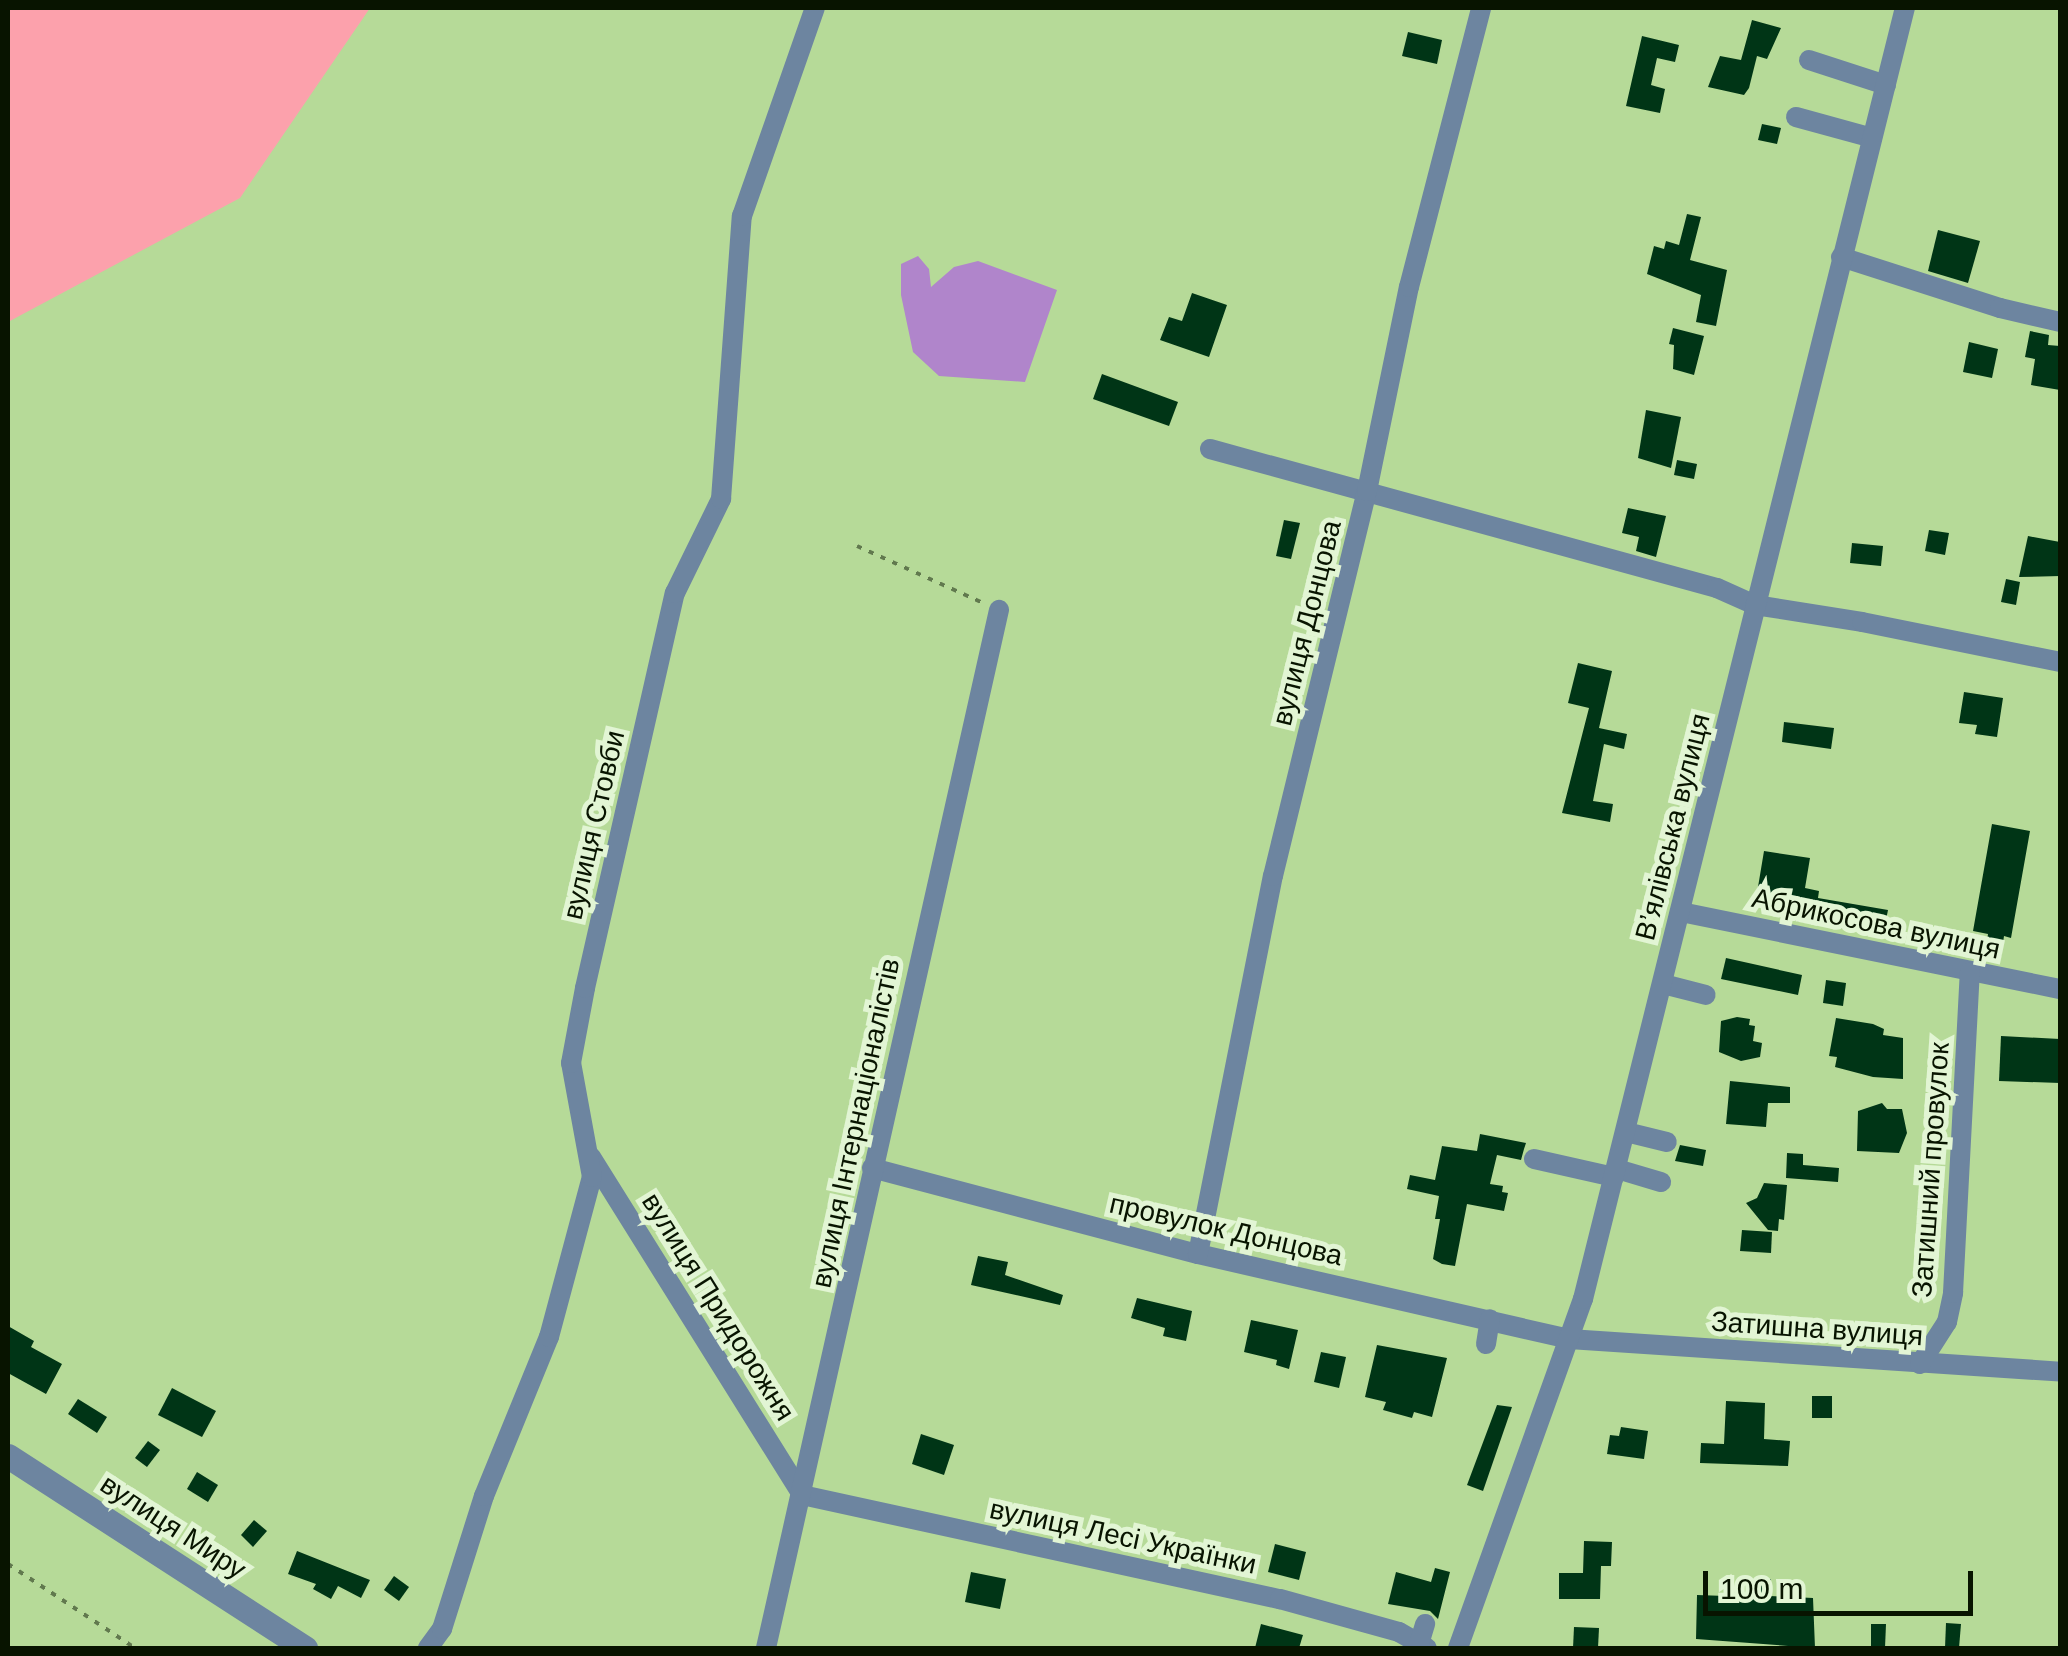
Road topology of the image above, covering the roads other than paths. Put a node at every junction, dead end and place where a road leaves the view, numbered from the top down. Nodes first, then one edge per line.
1 (815, 8) edge
2 (1481, 8) edge
3 (1905, 8) edge
4 (1809, 60) dead end
5 (1886, 85) junction
6 (1796, 118) dead end
7 (1872, 138) junction
8 (1841, 257) junction
9 (2060, 322) edge
10 (1210, 449) dead end
11 (1367, 491) junction
12 (1754, 605) junction
13 (999, 610) road end
14 (2060, 662) edge
15 (1681, 912) junction
16 (1970, 972) junction
17 (1663, 984) junction
18 (2060, 989) edge
19 (1706, 996) dead end
20 (1626, 1132) junction
21 (1667, 1142) dead end
22 (586, 1149) junction
23 (1534, 1158) dead end
24 (872, 1168) junction
25 (1615, 1173) junction
26 (1661, 1182) dead end
27 (1198, 1254) junction
28 (1490, 1319) junction
29 (1569, 1339) junction
30 (1486, 1344) dead end
31 (1920, 1364) junction
32 (2060, 1372) edge
33 (8, 1456) edge
34 (802, 1495) junction
35 (1424, 1639) edge
36 (305, 1648) edge
37 (428, 1648) edge
38 (766, 1648) edge
39 (1458, 1648) edge

1 - 22 street, вулиця Стовби
2 - 11 street, вулиця Донцова
3 - 5 street, В’ялівська вулиця
4 - 5 street
5 - 7 street, В’ялівська вулиця
6 - 7 street
7 - 8 street, В’ялівська вулиця
8 - 9 street
8 - 12 street, В’ялівська вулиця
10 - 11 street
11 - 12 street
11 - 27 street, вулиця Донцова
12 - 14 street
12 - 15 street, В’ялівська вулиця
13 - 24 street, вулиця Інтернаціоналістів
15 - 16 street, Абрикосова вулиця
15 - 17 street, В’ялівська вулиця
16 - 18 street, Абрикосова вулиця
16 - 31 street, Затишний провулок
17 - 19 street
17 - 20 street, В’ялівська вулиця
20 - 21 street
20 - 25 street, В’ялівська вулиця
22 - 34 street, вулиця Придорожня
22 - 37 street, вулиця Стовби
23 - 25 street
24 - 27 street, провулок Донцова
24 - 34 street, вулиця Інтернаціоналістів
25 - 26 street
25 - 29 street, В’ялівська вулиця
27 - 28 street, провулок Донцова
28 - 29 street, провулок Донцова
28 - 30 street
29 - 31 street, Затишна вулиця
29 - 39 street, В’ялівська вулиця
31 - 32 street, Затишна вулиця
33 - 36 street, вулиця Миру
34 - 35 street, вулиця Лесі Українки
34 - 38 street, вулиця Інтернаціоналістів

